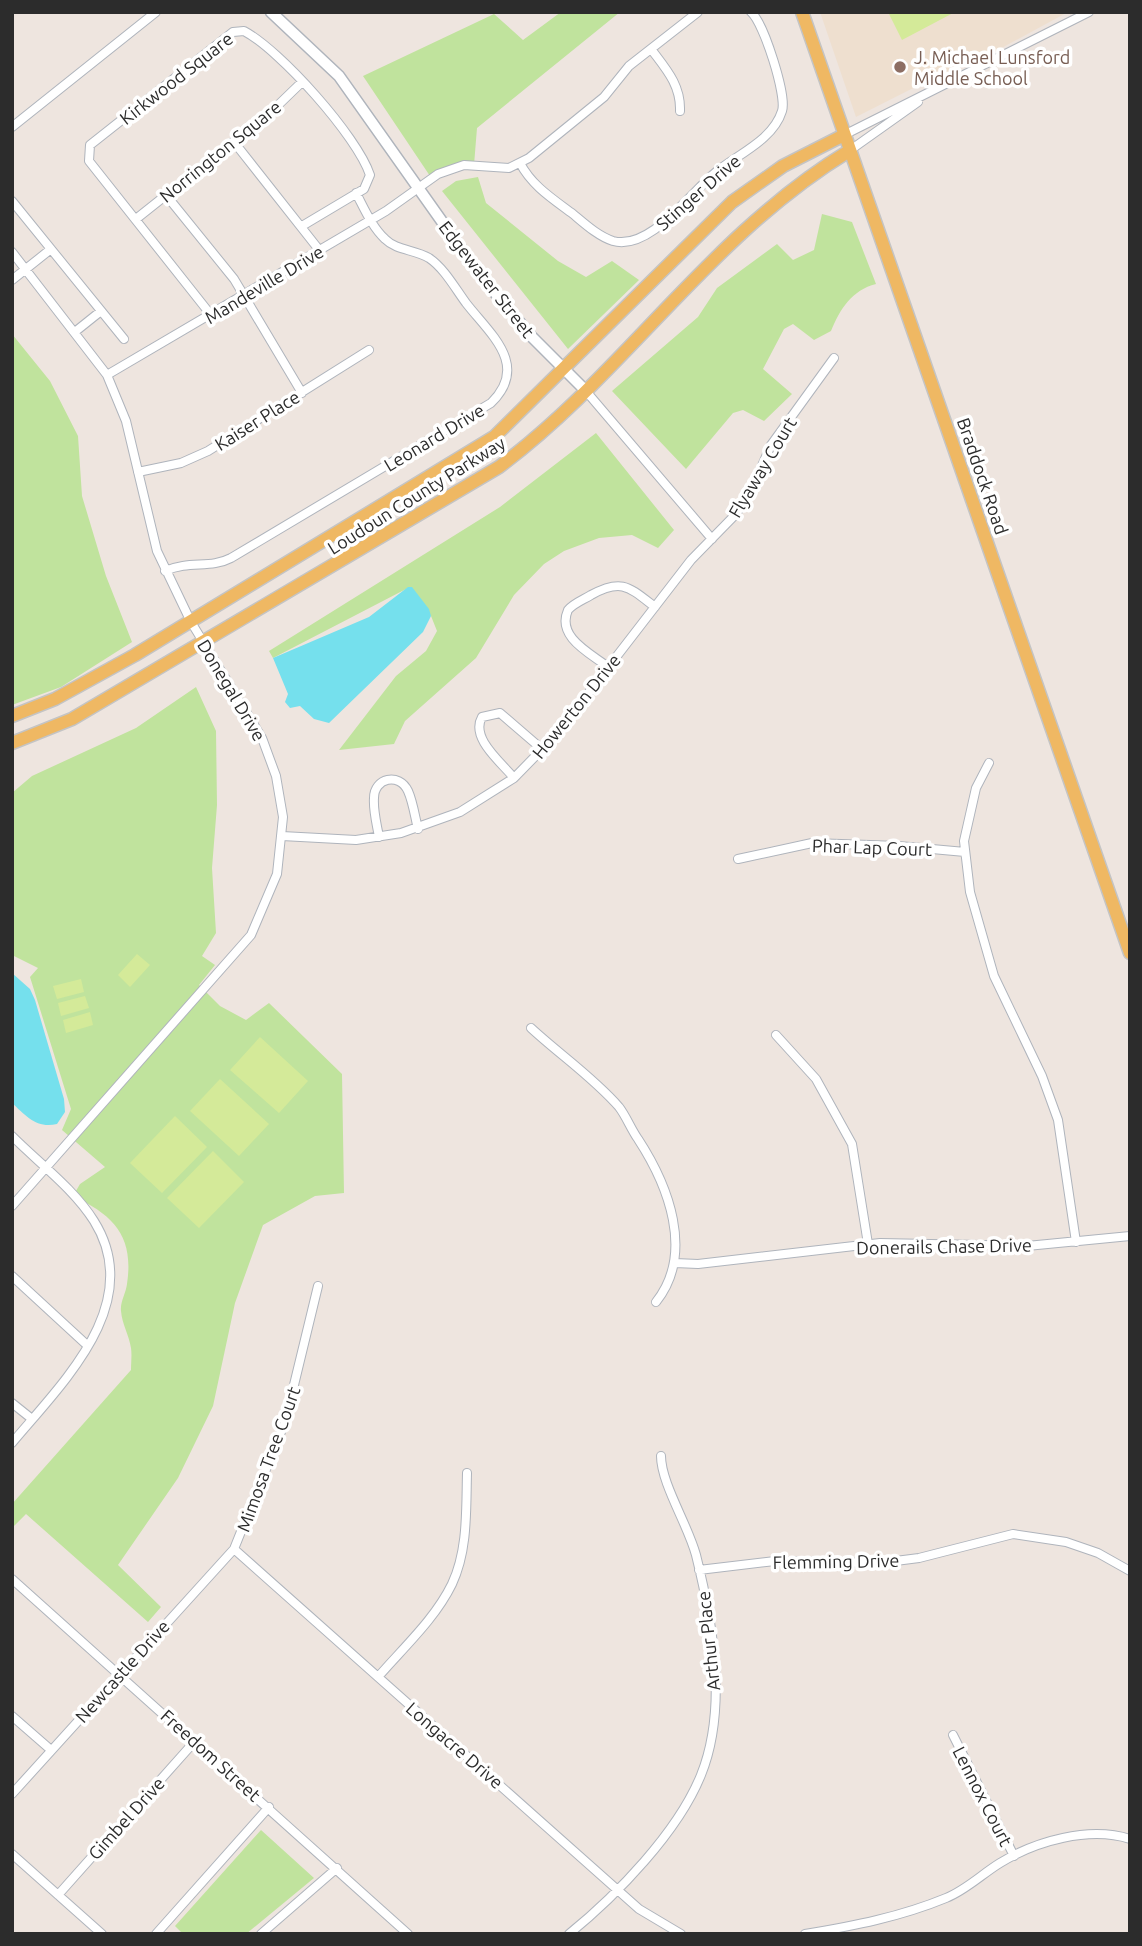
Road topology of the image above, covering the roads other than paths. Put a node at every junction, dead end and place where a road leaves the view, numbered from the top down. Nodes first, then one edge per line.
1 (156, 12) edge
2 (271, 12) edge
3 (698, 12) edge
4 (751, 12) edge
5 (802, 12) edge
6 (1089, 12) edge
7 (652, 49) junction
8 (302, 82) junction
9 (937, 88) junction
10 (680, 111) dead end
11 (12, 127) edge
12 (844, 135) junction
13 (234, 142) junction
14 (849, 151) junction
15 (520, 163) junction
16 (420, 189) junction
17 (356, 194) junction
18 (166, 195) junction
19 (12, 201) edge
20 (136, 219) junction
21 (371, 220) junction
22 (302, 226) junction
23 (51, 248) junction
24 (12, 251) edge
25 (320, 251) junction
26 (26, 269) junction
27 (12, 280) edge
28 (244, 296) junction
29 (101, 311) junction
30 (211, 315) junction
31 (76, 331) junction
32 (124, 339) dead end
33 (369, 351) dead end
34 (834, 358) dead end
35 (564, 370) junction
36 (107, 375) junction
37 (585, 390) junction
38 (302, 393) junction
39 (138, 472) junction
40 (712, 539) junction
41 (165, 571) junction
42 (654, 607) junction
43 (191, 622) junction
44 (204, 642) junction
45 (608, 667) junction
46 (12, 716) edge
47 (12, 743) edge
48 (543, 750) junction
49 (989, 763) dead end
50 (514, 778) junction
51 (418, 829) junction
52 (282, 836) junction
53 (379, 837) junction
54 (965, 852) junction
55 (738, 859) dead end
56 (1130, 953) edge
57 (531, 1028) dead end
58 (776, 1035) dead end
59 (12, 1136) edge
60 (46, 1169) junction
61 (12, 1206) edge
62 (1130, 1236) edge
63 (1076, 1242) junction
64 (868, 1244) junction
65 (675, 1263) junction
66 (12, 1276) edge
67 (318, 1286) dead end
68 (656, 1302) dead end
69 (88, 1346) junction
70 (12, 1403) edge
71 (33, 1419) junction
72 (12, 1443) edge
73 (661, 1456) dead end
74 (467, 1473) dead end
75 (234, 1549) junction
76 (699, 1570) junction
77 (1130, 1571) edge
78 (12, 1579) edge
79 (119, 1674) junction
80 (378, 1677) junction
81 (12, 1716) edge
82 (953, 1735) dead end
83 (195, 1741) junction
84 (51, 1750) junction
85 (12, 1794) edge
86 (269, 1807) junction
87 (1130, 1839) edge
88 (12, 1854) edge
89 (1014, 1856) junction
90 (337, 1868) junction
91 (617, 1889) junction
92 (58, 1895) junction
93 (102, 1934) edge
94 (156, 1934) edge
95 (261, 1934) edge
96 (408, 1934) edge
97 (569, 1934) edge
98 (681, 1934) edge
99 (804, 1934) edge

1 - 11 street
2 - 16 street, Edgewater Street
3 - 7 street
4 - 15 street, Stinger Drive
5 - 12 main road, Braddock Road
6 - 9 street
7 - 10 street
7 - 15 street
8 - 13 street, Norrington Square
8 - 17 street, Kirkwood Square
8 - 20 street, Kirkwood Square
9 - 12 street
9 - 14 street
12 - 14 main road, Braddock Road
12 - 35 main road, Loudoun County Parkway
13 - 18 street, Norrington Square
13 - 22 street
14 - 37 main road, Loudoun County Parkway
14 - 56 main road, Braddock Road
15 - 16 street
16 - 21 street, Mandeville Drive
16 - 35 street, Edgewater Street
17 - 21 street, Leonard Drive
17 - 22 street
18 - 20 street, Norrington Square
18 - 28 street
19 - 23 street
20 - 30 street, Kirkwood Square
21 - 25 street, Mandeville Drive
21 - 41 street, Leonard Drive
22 - 25 street
23 - 26 street
23 - 29 street
24 - 26 street, Donegal Drive
25 - 28 street, Mandeville Drive
26 - 27 street
26 - 31 street, Donegal Drive
28 - 30 street, Mandeville Drive
28 - 38 street
29 - 31 street
29 - 32 street
30 - 36 street, Mandeville Drive
31 - 36 street, Donegal Drive
33 - 38 street, Kaiser Place
34 - 40 street, Flyaway Court
35 - 37 street, Edgewater Street
35 - 43 main road, Loudoun County Parkway
36 - 39 street, Donegal Drive
37 - 40 street, Edgewater Street
37 - 44 main road, Loudoun County Parkway
38 - 39 street, Kaiser Place
39 - 41 street, Donegal Drive
40 - 42 street, Howerton Drive
41 - 43 street, Donegal Drive
42 - 45 street, Howerton Drive
42 - 45 street
43 - 44 street, Donegal Drive
43 - 46 main road, Loudoun County Parkway
44 - 47 main road, Loudoun County Parkway
44 - 52 street, Donegal Drive
45 - 48 street, Howerton Drive
48 - 50 street, Howerton Drive
48 - 50 street
49 - 54 street
50 - 51 street, Howerton Drive
51 - 53 street, Howerton Drive
51 - 53 street
52 - 53 street, Howerton Drive
52 - 60 street, Donegal Drive
54 - 55 street, Phar Lap Court
54 - 63 street
57 - 65 street
58 - 64 street
59 - 60 street
60 - 61 street, Donegal Drive
60 - 69 street
62 - 63 street, Donerails Chase Drive
63 - 64 street, Donerails Chase Drive
64 - 65 street, Donerails Chase Drive
65 - 68 street
66 - 69 street
67 - 75 street, Mimosa Tree Court
69 - 71 street
70 - 71 street
71 - 72 street
73 - 76 street, Arthur Place
74 - 80 street
75 - 79 street, Newcastle Drive
75 - 80 street, Longacre Drive
76 - 77 street, Flemming Drive
76 - 91 street, Arthur Place
78 - 79 street, Freedom Street
79 - 83 street, Freedom Street
79 - 84 street, Newcastle Drive
80 - 91 street, Longacre Drive
81 - 84 street
82 - 89 street, Lennox Court
83 - 86 street, Freedom Street
83 - 92 street, Gimbel Drive
84 - 85 street, Newcastle Drive
86 - 90 street, Freedom Street
86 - 94 street
87 - 89 street
88 - 92 street
89 - 99 street
90 - 95 street
90 - 96 street, Freedom Street
91 - 97 street, Arthur Place
91 - 98 street, Longacre Drive
92 - 93 street

